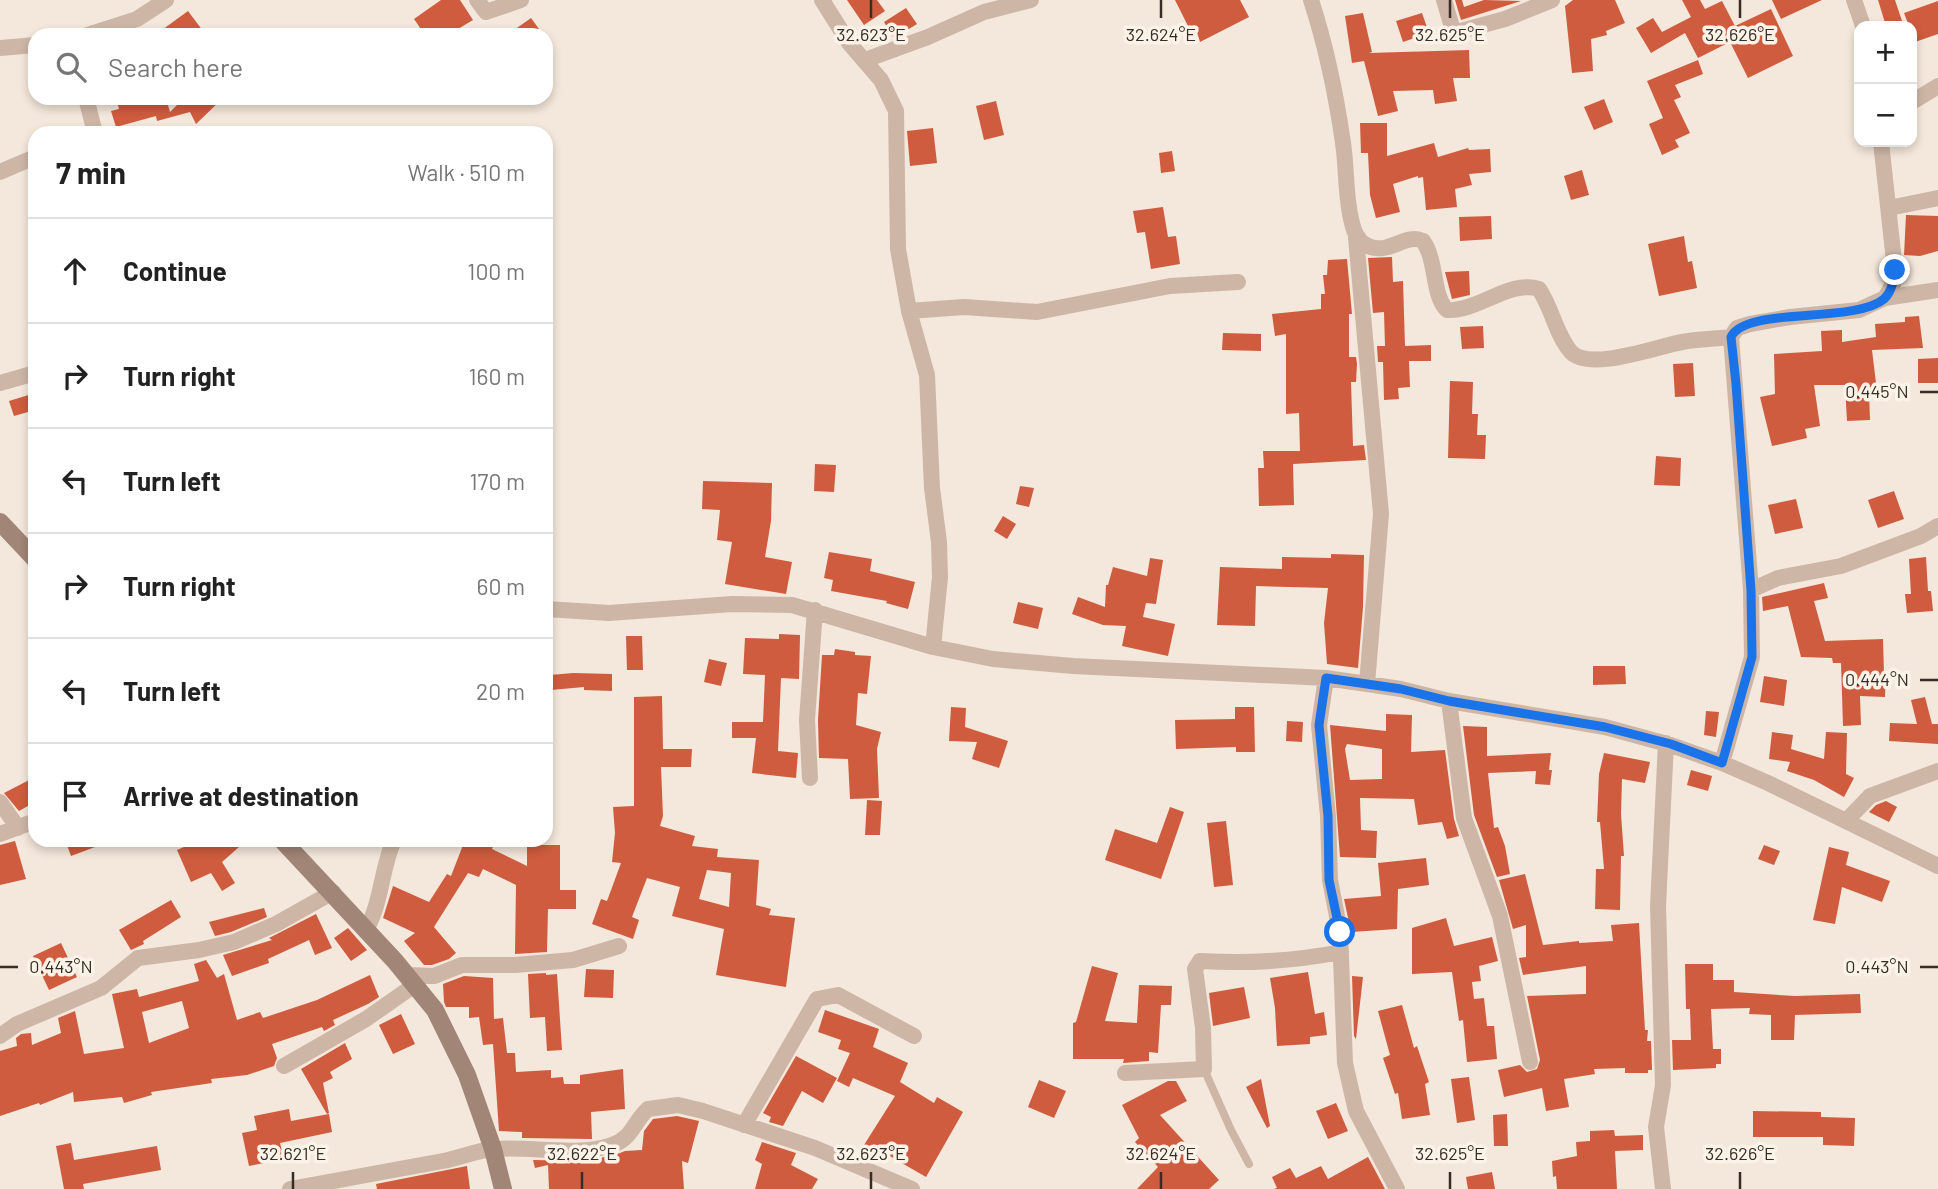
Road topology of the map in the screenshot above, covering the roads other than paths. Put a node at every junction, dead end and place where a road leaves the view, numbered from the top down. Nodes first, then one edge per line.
1 (166, 0) edge
2 (477, 0) edge
3 (521, 0) edge
4 (822, 0) edge
5 (1031, 0) edge
6 (1311, 0) edge
7 (1444, 0) edge
8 (1552, 0) edge
9 (1854, 0) edge
10 (1861, 21) edge
11 (109, 28) edge
12 (28, 46) edge
13 (0, 48) edge
14 (865, 60) junction
15 (1938, 86) edge
16 (1917, 99) edge
17 (88, 105) edge
18 (93, 126) edge
19 (1882, 147) edge
20 (28, 160) edge
21 (0, 172) edge
22 (1938, 198) edge
23 (1889, 208) junction
24 (1358, 237) junction
25 (1238, 282) dead end
26 (1938, 290) edge
27 (1885, 298) junction
28 (909, 311) junction
29 (1731, 337) junction
30 (28, 375) edge
31 (0, 383) edge
32 (0, 522) edge
33 (1938, 526) edge
34 (28, 549) edge
35 (1751, 590) junction
36 (553, 609) edge
37 (815, 610) junction
38 (933, 647) junction
39 (1326, 678) junction
40 (1367, 684) junction
41 (1449, 701) junction
42 (1665, 743) junction
43 (1722, 763) junction
44 (1938, 771) edge
45 (810, 778) dead end
46 (0, 802) edge
47 (1847, 820) junction
48 (28, 824) edge
49 (18, 828) junction
50 (0, 834) edge
51 (289, 847) edge
52 (391, 847) edge
53 (1938, 866) edge
54 (333, 892) junction
55 (366, 930) junction
56 (619, 946) dead end
57 (1341, 951) junction
58 (412, 980) junction
59 (0, 1036) edge
60 (914, 1036) dead end
61 (1530, 1062) dead end
62 (284, 1066) dead end
63 (1204, 1069) junction
64 (1125, 1073) dead end
65 (744, 1125) junction
66 (493, 1149) junction
67 (1249, 1164) dead end
68 (290, 1189) edge
69 (503, 1189) edge
70 (912, 1189) edge
71 (1397, 1189) edge
72 (1663, 1189) edge

1 - 11 street
2 - 3 street
4 - 14 street
5 - 14 street
6 - 24 street
7 - 8 street
9 - 10 street
12 - 13 street
14 - 28 street
15 - 16 street
17 - 18 street
19 - 23 street
20 - 21 street
22 - 23 street
23 - 27 street
24 - 29 street
24 - 40 street
25 - 28 street
26 - 27 street
27 - 29 street
28 - 38 street
29 - 35 street
30 - 31 street
32 - 34 street
33 - 35 street
35 - 43 street
36 - 37 street
37 - 38 street
37 - 45 street
38 - 39 street
39 - 40 street
39 - 57 street
40 - 41 street
41 - 42 street
41 - 61 street
42 - 43 street
42 - 72 street
43 - 47 street
44 - 47 street
46 - 49 street
47 - 53 street
48 - 49 street
49 - 50 street
51 - 54 street
52 - 55 street
54 - 55 street
54 - 59 street
55 - 58 street
56 - 58 street
57 - 63 street
57 - 71 street
58 - 62 street
58 - 66 street
60 - 65 street
63 - 64 street
63 - 67 lane
65 - 66 street
65 - 70 street
66 - 68 street
66 - 69 street

